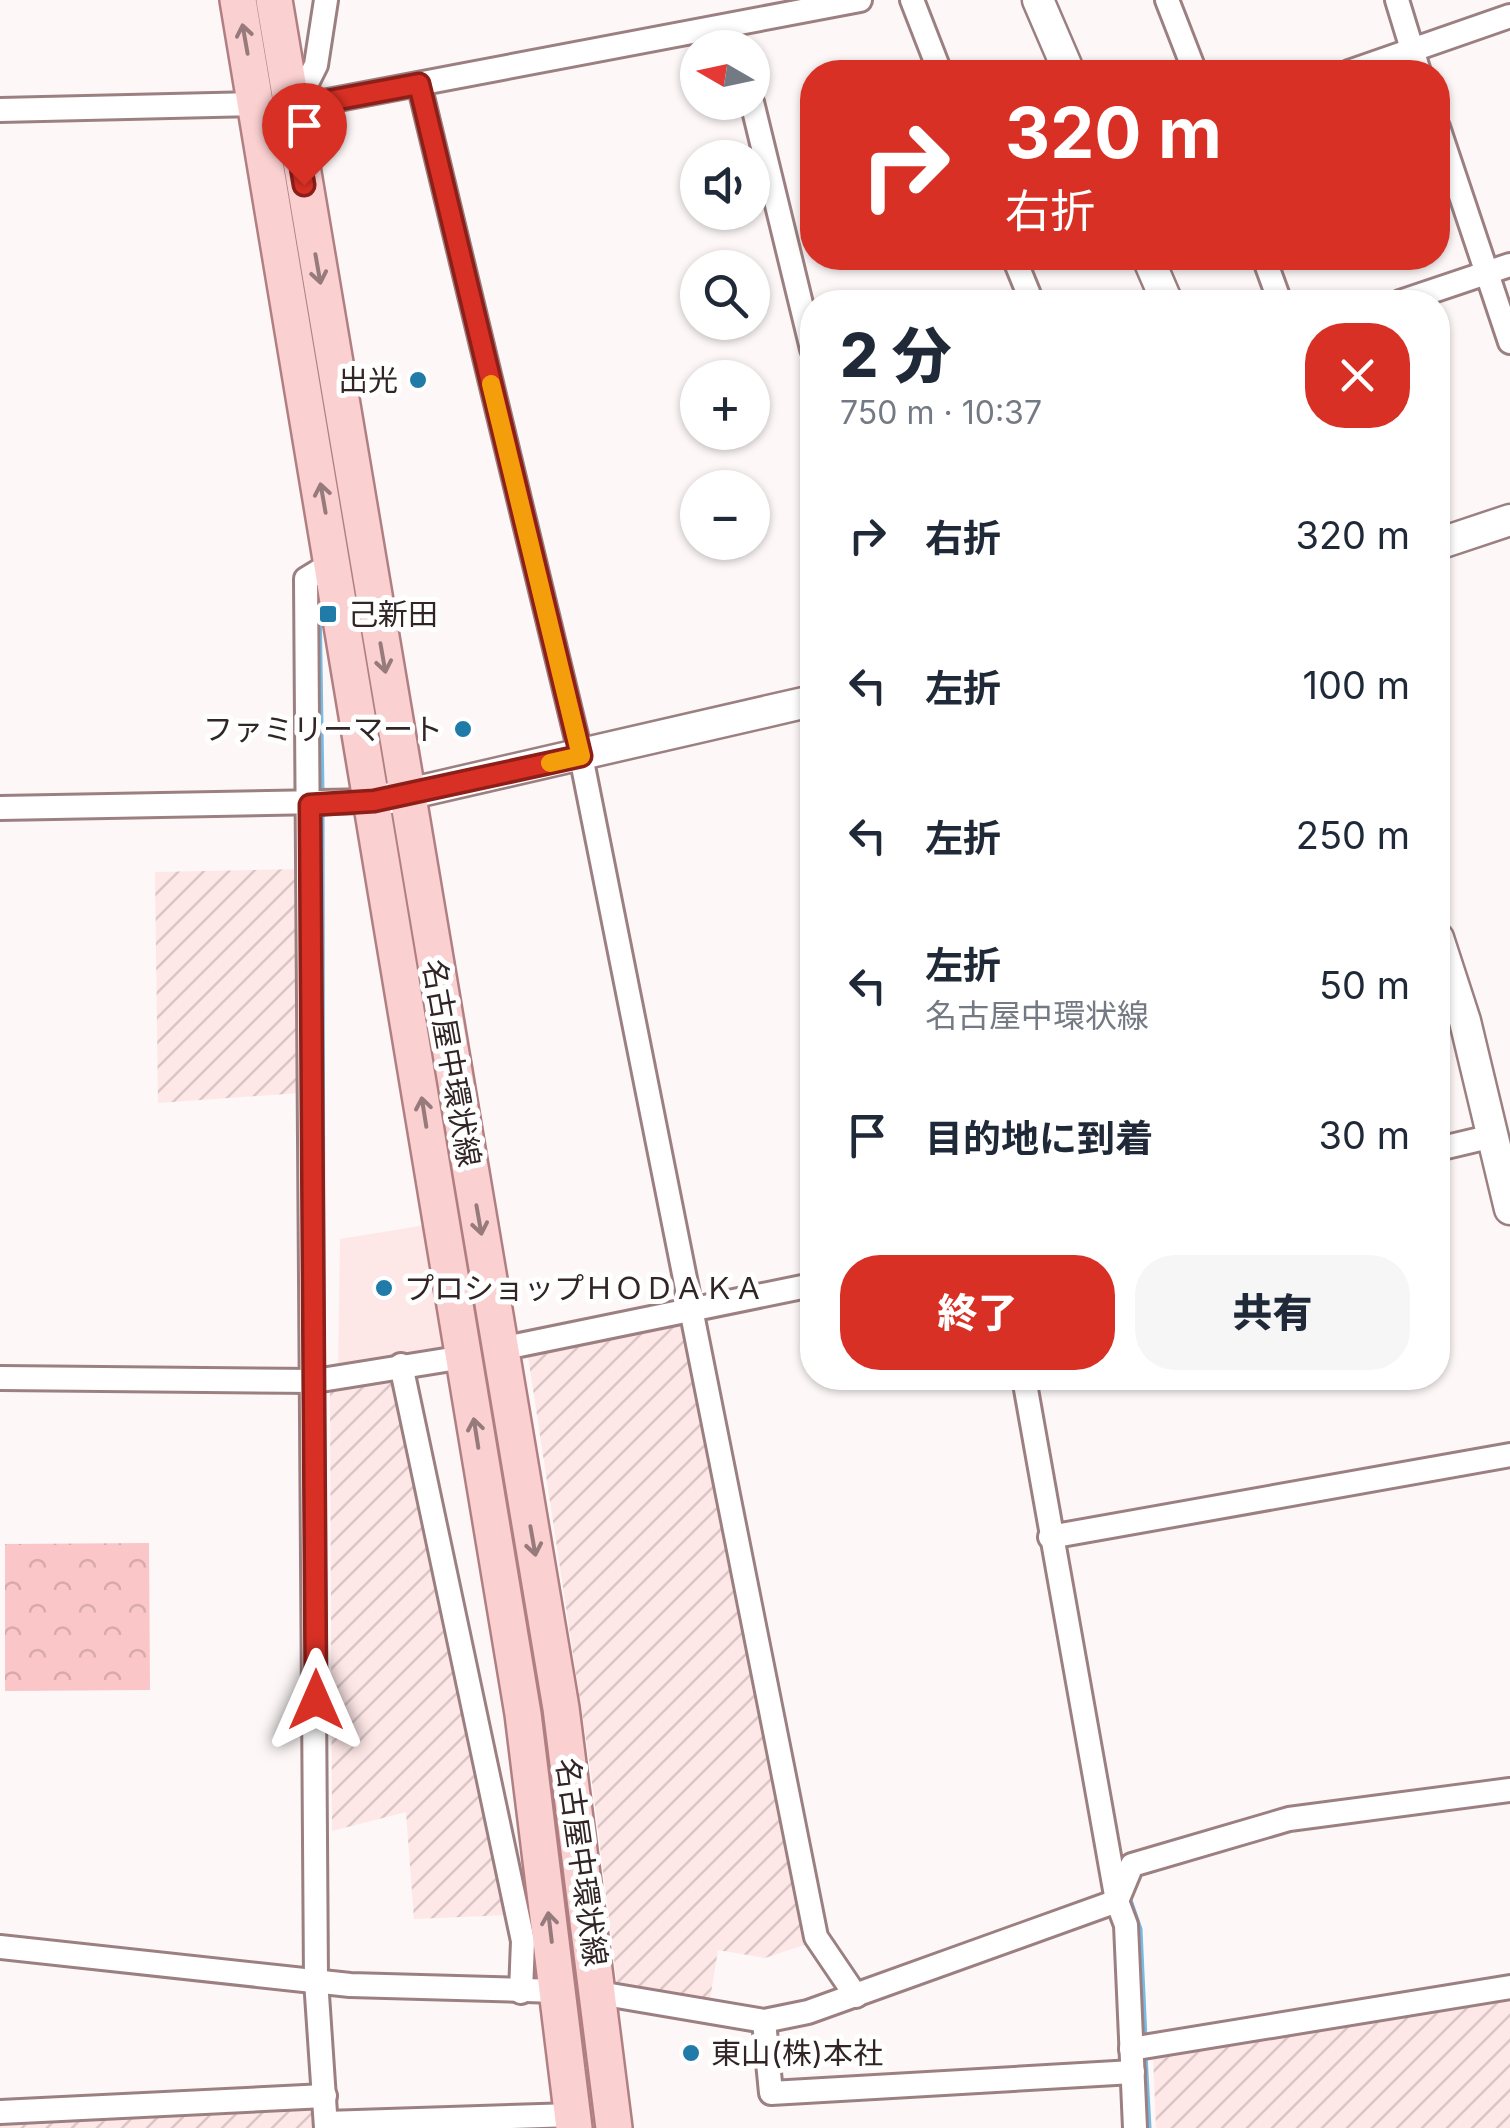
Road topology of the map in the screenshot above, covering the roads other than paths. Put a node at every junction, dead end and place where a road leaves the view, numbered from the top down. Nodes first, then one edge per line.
1 (238, 0) edge
2 (274, 0) edge
3 (326, 0) edge
4 (912, 0) edge
5 (1038, 0) edge
6 (1167, 0) edge
7 (1397, 0) edge
8 (851, 1) edge
9 (1510, 16) edge
10 (758, 30) edge
11 (680, 45) edge
12 (1411, 48) junction
13 (935, 60) edge
14 (1064, 60) edge
15 (1190, 60) edge
16 (1380, 60) edge
17 (1415, 60) edge
18 (419, 84) junction
19 (279, 101) junction
20 (0, 110) edge
21 (756, 120) edge
22 (1450, 164) edge
23 (1510, 265) edge
24 (1486, 273) junction
25 (1436, 290) edge
26 (800, 300) edge
27 (1510, 342) edge
28 (1510, 520) edge
29 (1450, 540) edge
30 (334, 562) junction
31 (800, 704) edge
32 (581, 756) junction
33 (390, 798) junction
34 (318, 805) junction
35 (0, 808) edge
36 (1450, 974) edge
37 (1492, 1136) junction
38 (1450, 1146) edge
39 (1509, 1195) edge
40 (800, 1286) edge
41 (690, 1309) junction
42 (500, 1349) junction
43 (464, 1357) junction
44 (401, 1365) junction
45 (0, 1378) edge
46 (321, 1380) junction
47 (1026, 1390) edge
48 (1510, 1455) edge
49 (1050, 1536) junction
50 (1510, 1790) edge
51 (1116, 1901) junction
52 (0, 1947) edge
53 (322, 1981) junction
54 (1510, 1987) edge
55 (558, 1991) junction
56 (521, 1992) junction
57 (600, 1993) junction
58 (856, 1996) junction
59 (764, 2021) junction
60 (1132, 2060) junction
61 (324, 2096) junction
62 (0, 2112) edge
63 (574, 2121) edge
64 (326, 2125) edge
65 (614, 2128) edge
66 (1134, 2128) edge

19 -> 1 main road, 名古屋中環状線
2 - 19 main road, 名古屋中環状線
3 - 19 street
4 - 13 street
5 - 14 street
6 - 15 street
7 - 12 street
8 - 10 street
9 - 12 street
11 - 18 street
12 - 16 street
12 - 17 street
18 - 19 street
18 - 32 street
19 - 20 street
30 -> 19 main road, 名古屋中環状線
19 -> 33 main road, 名古屋中環状線
21 - 26 street
22 - 24 street
23 - 24 street
24 - 25 street
24 - 27 street
28 - 29 street
30 - 33 main road, 名古屋中環状線
30 - 34 street
31 - 32 street
32 - 33 street
32 - 41 street
33 - 34 street
33 -> 42 main road, 名古屋中環状線
43 -> 33 main road, 名古屋中環状線
34 - 35 street
34 - 46 street
36 - 37 street
37 - 38 street
37 - 39 street
40 - 41 street
41 - 42 street
41 - 58 street
42 -> 57 main road, 名古屋中環状線
43 - 44 street
55 -> 43 main road, 名古屋中環状線
44 - 46 street
44 - 56 street
45 - 46 street
46 - 53 street
47 - 49 street
48 - 49 street
49 - 51 street
50 - 51 street
51 - 58 street
51 - 60 street
52 - 53 street
53 - 56 street
53 - 61 street
54 - 60 street
55 - 56 street
55 - 63 main road, 名古屋中環状線
57 - 59 street
57 - 65 main road, 名古屋中環状線
58 - 59 street
59 - 60 street
60 - 66 street
61 - 62 street
61 - 64 street
63 - 64 street

